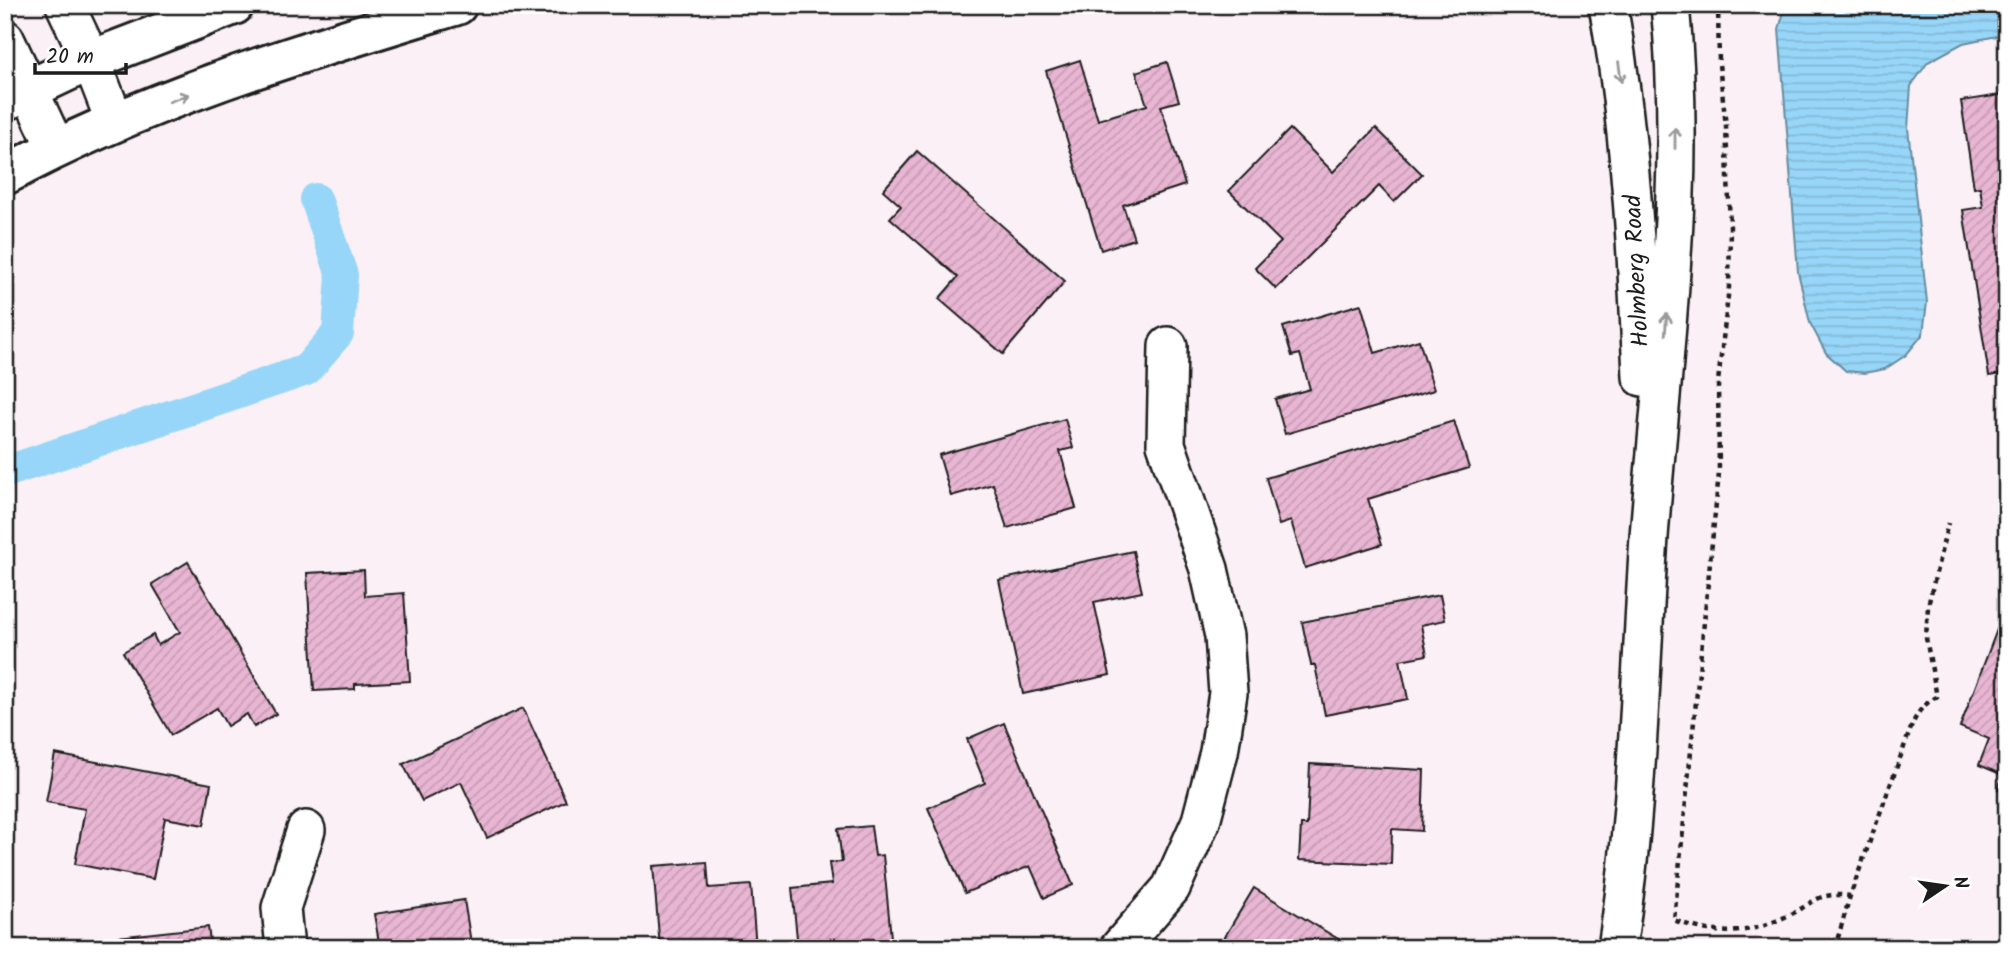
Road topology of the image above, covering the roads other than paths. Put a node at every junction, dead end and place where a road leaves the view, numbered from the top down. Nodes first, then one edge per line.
1 (65, 5) edge
2 (234, 5) edge
3 (457, 5) edge
4 (1608, 5) edge
5 (1670, 5) edge
6 (5, 39) edge
7 (91, 60) junction
8 (17, 94) edge
9 (116, 122) junction
10 (56, 148) junction
11 (5, 175) edge
12 (1168, 346) dead end
13 (1649, 539) junction
14 (306, 830) dead end
15 (285, 948) edge
16 (1119, 948) edge
17 (1617, 948) edge

1 - 7 street
2 - 7 main road
9 -> 3 main road
4 -> 13 street, Holmberg Road
13 -> 5 street, Holmberg Road
6 - 8 street
7 - 8 main road
7 - 9 street
8 - 10 street
9 - 10 main road
10 - 11 main road
12 - 16 street
13 - 17 street, Holmberg Road
14 - 15 street

